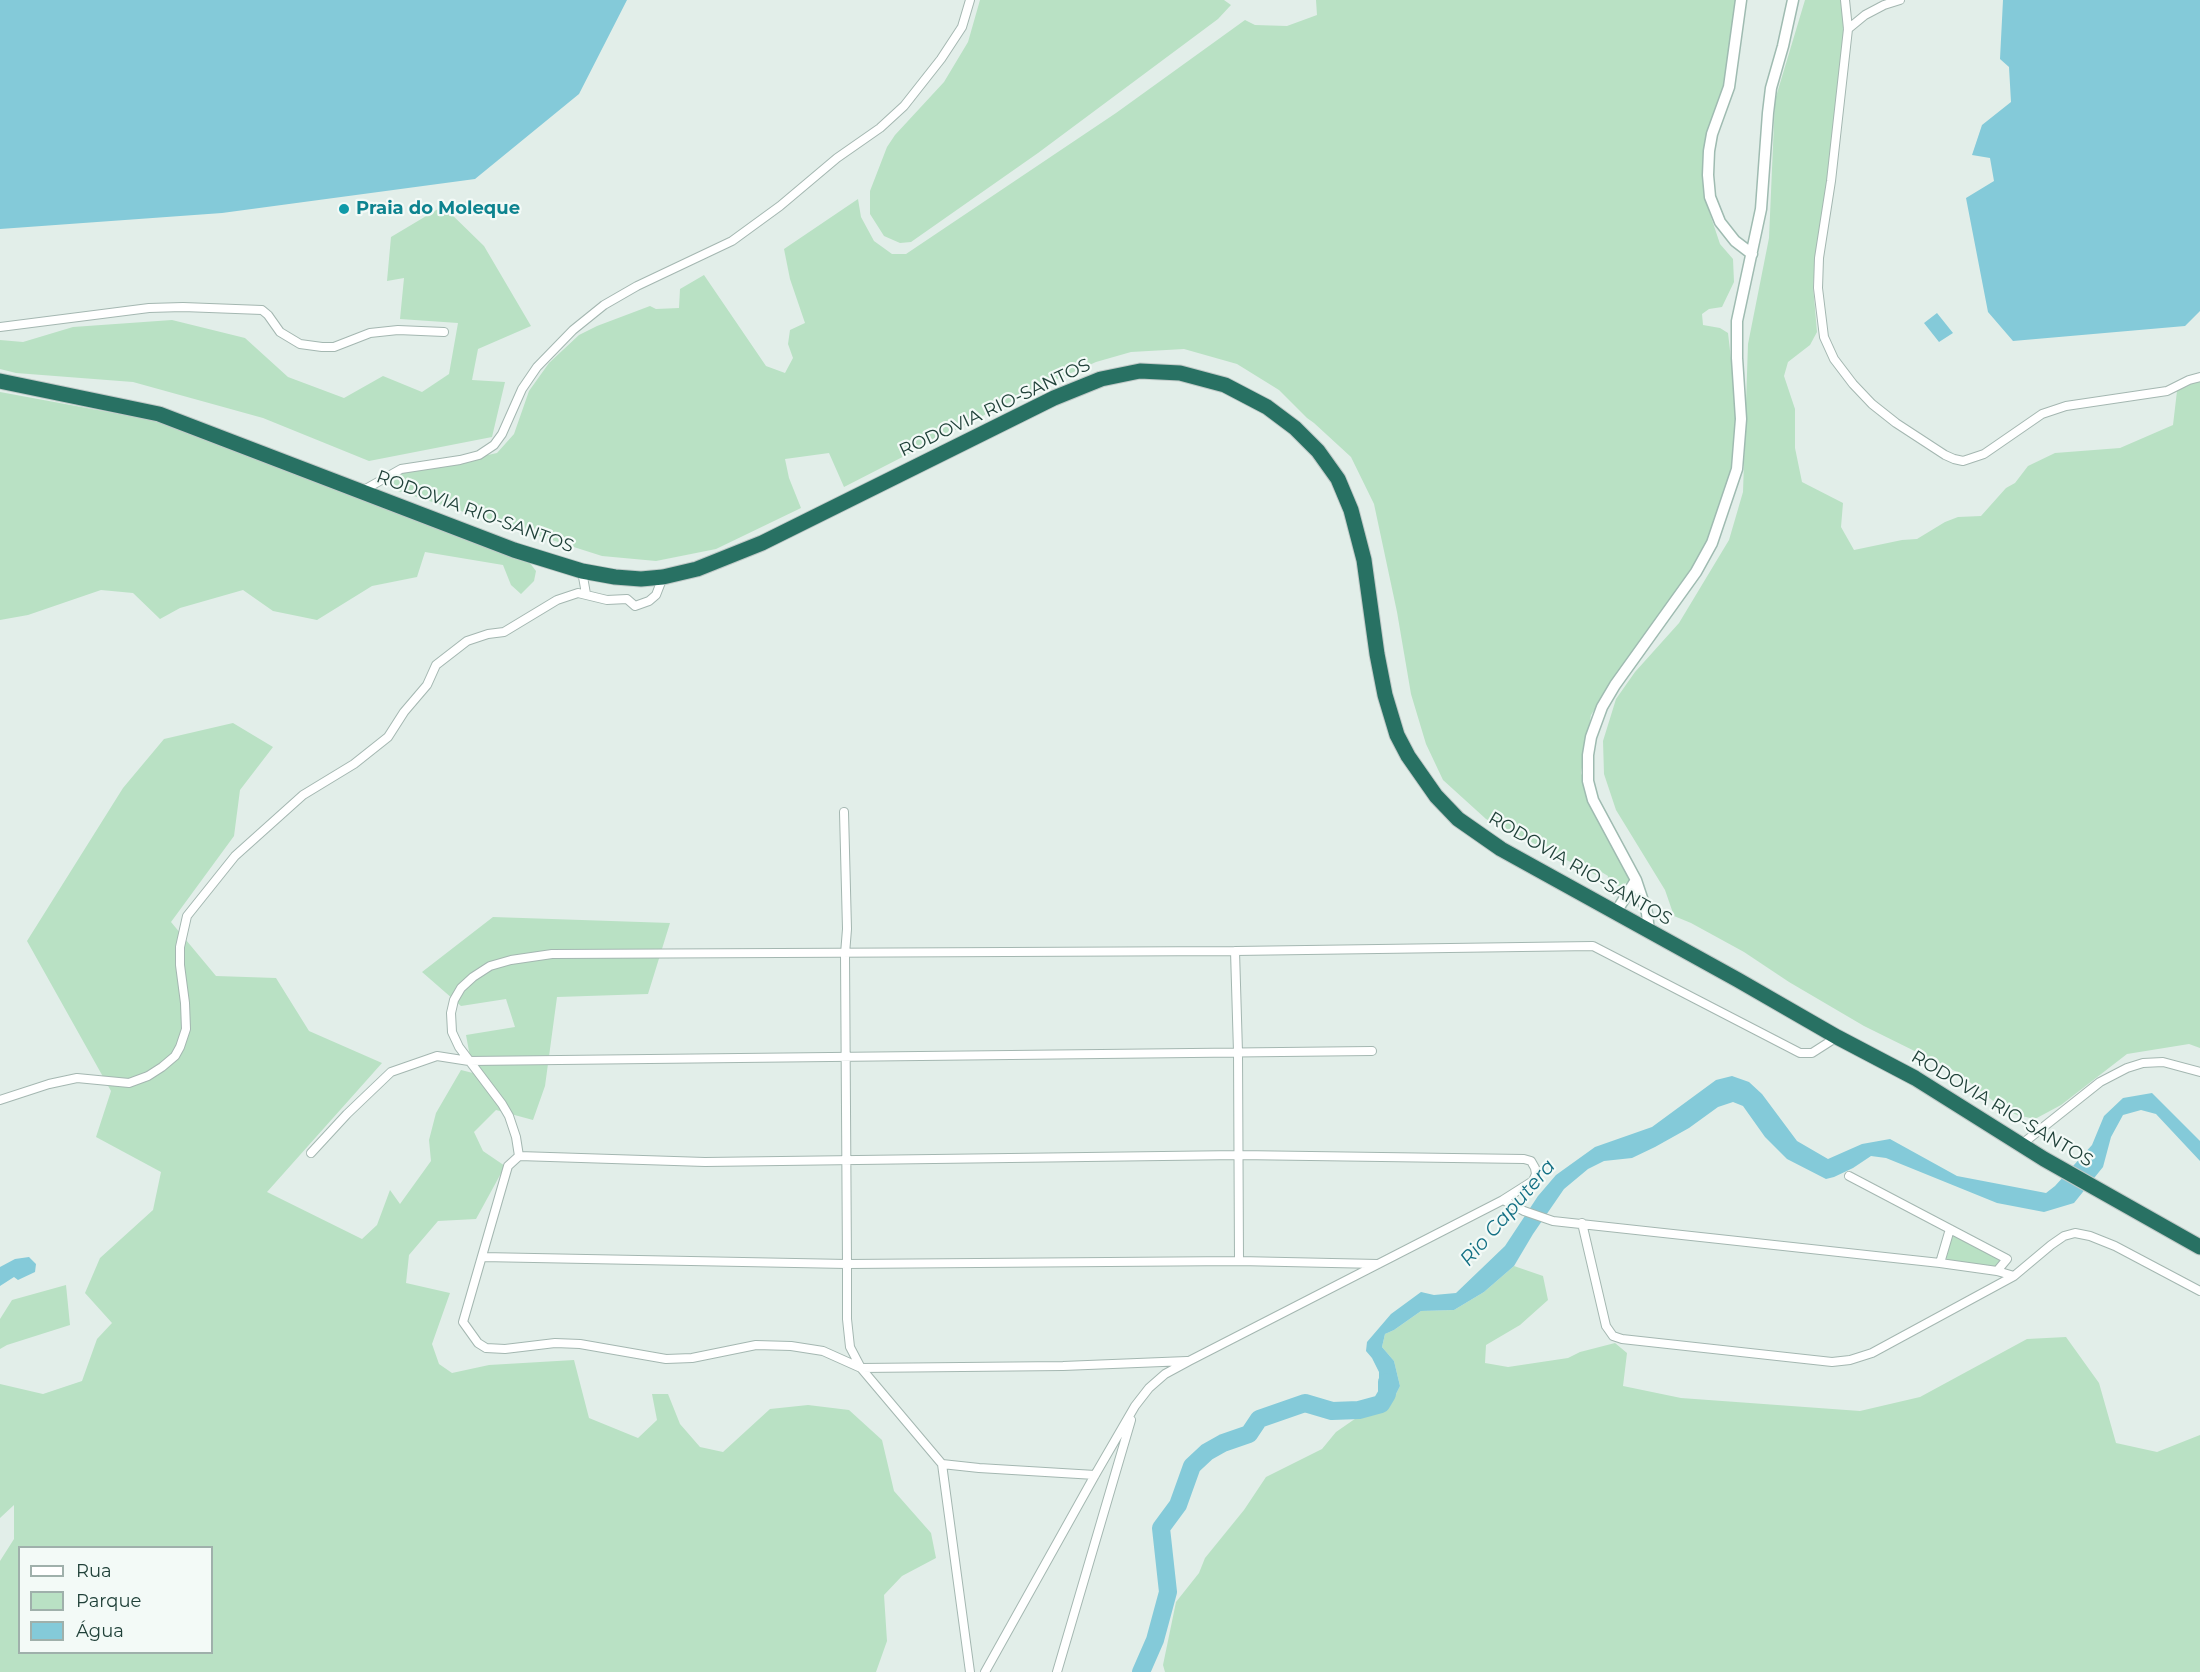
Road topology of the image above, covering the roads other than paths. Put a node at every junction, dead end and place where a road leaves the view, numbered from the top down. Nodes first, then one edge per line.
1 (970, 0) edge
2 (1741, 0) edge
3 (1793, 0) edge
4 (1845, 0) edge
5 (1900, 0) edge
6 (1848, 29) junction
7 (1752, 254) junction
8 (0, 327) edge
9 (444, 332) dead end
10 (2200, 377) edge
11 (0, 381) edge
12 (362, 491) junction
13 (582, 571) junction
14 (663, 577) junction
15 (586, 594) junction
16 (844, 812) dead end
17 (1636, 880) junction
18 (1616, 912) junction
19 (1649, 933) junction
20 (1235, 951) junction
21 (844, 954) junction
22 (1837, 1038) junction
23 (1372, 1051) dead end
24 (1238, 1052) junction
25 (847, 1058) junction
26 (469, 1061) junction
27 (2200, 1072) edge
28 (0, 1100) edge
29 (2022, 1144) junction
30 (311, 1153) dead end
31 (1239, 1155) junction
32 (519, 1156) junction
33 (847, 1161) junction
34 (1849, 1176) dead end
35 (1503, 1200) junction
36 (1582, 1223) junction
37 (1950, 1229) junction
38 (2200, 1247) edge
39 (482, 1257) junction
40 (1239, 1261) junction
41 (1940, 1263) junction
42 (847, 1264) junction
43 (1379, 1264) junction
44 (1997, 1271) junction
45 (2014, 1276) junction
46 (2200, 1291) edge
47 (1188, 1361) junction
48 (861, 1368) junction
49 (1134, 1406) junction
50 (942, 1464) junction
51 (1095, 1475) junction
52 (970, 1672) edge
53 (985, 1672) edge
54 (1057, 1672) edge

1 - 12 street
2 - 7 street
3 - 7 street
4 - 6 street
5 - 6 street
6 - 10 street
7 - 17 street
8 - 9 street
11 - 12 highway, RODOVIA RIO-SANTOS
12 - 13 highway, RODOVIA RIO-SANTOS
13 - 14 highway, RODOVIA RIO-SANTOS
13 - 15 street
14 - 15 street
14 - 18 highway, RODOVIA RIO-SANTOS
15 - 28 street
16 - 21 street
17 - 18 street
17 - 19 street
18 - 19 highway, RODOVIA RIO-SANTOS
19 - 22 highway, RODOVIA RIO-SANTOS
20 - 21 street
20 - 22 street
20 - 24 street
21 - 25 street
21 - 26 street
22 - 29 highway, RODOVIA RIO-SANTOS
23 - 24 street
24 - 25 street
24 - 31 street
25 - 26 street
25 - 33 street
26 - 30 street
26 - 32 street
27 - 29 street
29 - 38 highway, RODOVIA RIO-SANTOS
31 - 33 street
31 - 35 street
31 - 40 street
32 - 33 street
32 - 39 street
33 - 42 street
34 - 37 street
35 - 36 street
35 - 43 street
36 - 41 street
36 - 45 street
37 - 41 street
37 - 44 street
39 - 42 street
39 - 48 street
40 - 42 street
40 - 43 street
41 - 44 street
42 - 48 street
43 - 47 street
44 - 45 street
45 - 46 street
47 - 48 street
47 - 49 street
48 - 50 street
49 - 51 street
49 - 54 street
50 - 51 street
50 - 52 street
51 - 53 street

